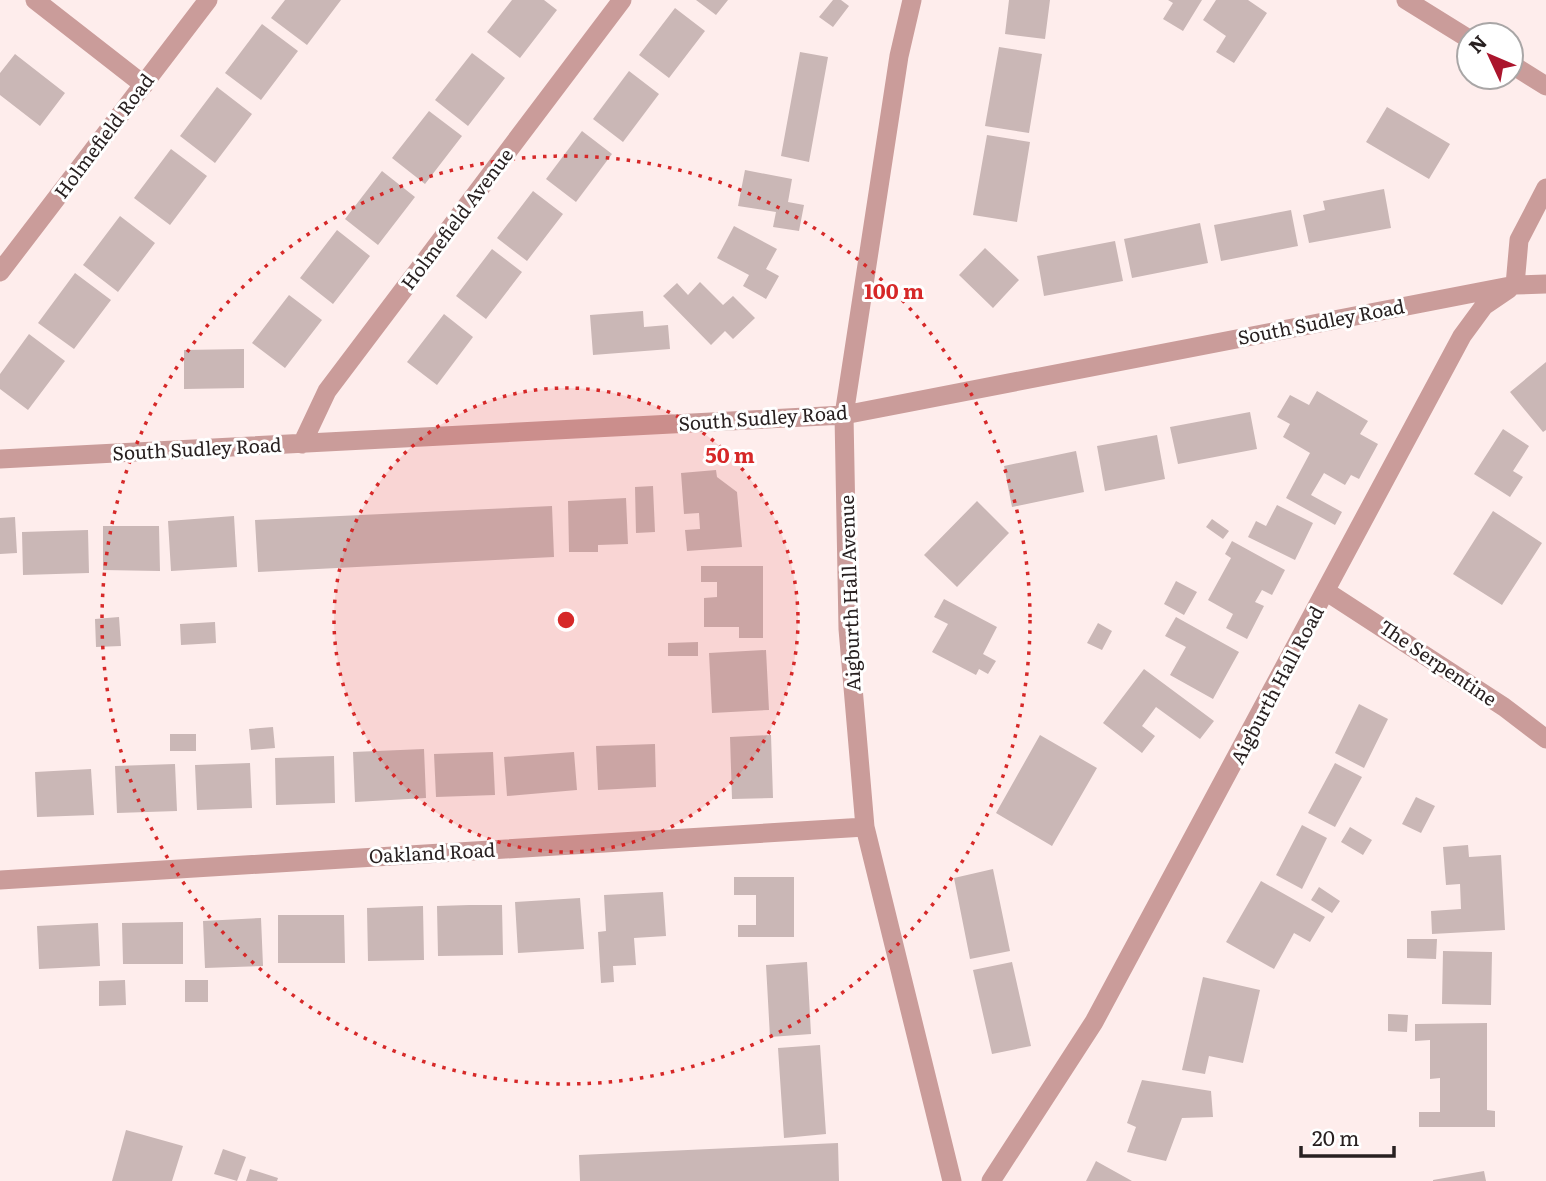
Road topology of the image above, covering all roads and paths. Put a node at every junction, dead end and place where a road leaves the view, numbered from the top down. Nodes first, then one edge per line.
1 (36, 0) edge
2 (208, 0) edge
3 (622, 0) edge
4 (912, 0) edge
5 (1406, 0) edge
6 (1455, 30) edge
7 (1525, 73) edge
8 (144, 85) junction
9 (1546, 86) edge
10 (1546, 188) edge
11 (0, 272) edge
12 (1546, 284) edge
13 (1515, 285) junction
14 (844, 415) junction
15 (302, 444) junction
16 (0, 459) edge
17 (1327, 592) junction
18 (1546, 739) edge
19 (864, 827) junction
20 (0, 880) edge
21 (952, 1181) edge
22 (990, 1181) edge

1 - 8 street
2 - 8 street, Holmefield Road
3 - 15 street, Holmefield Avenue
4 - 14 street, Aigburth Hall Avenue
5 - 6 street
7 - 9 street
8 - 11 street, Holmefield Road
10 - 13 street
12 - 13 street, South Sudley Road
13 - 14 street, South Sudley Road
13 - 17 street, Aigburth Hall Road
14 - 15 street, South Sudley Road
14 - 19 street, Aigburth Hall Avenue
15 - 16 street, South Sudley Road
17 - 18 street, The Serpentine
17 - 22 street, Aigburth Hall Road
19 - 20 street, Oakland Road
19 - 21 street, Aigburth Hall Avenue

